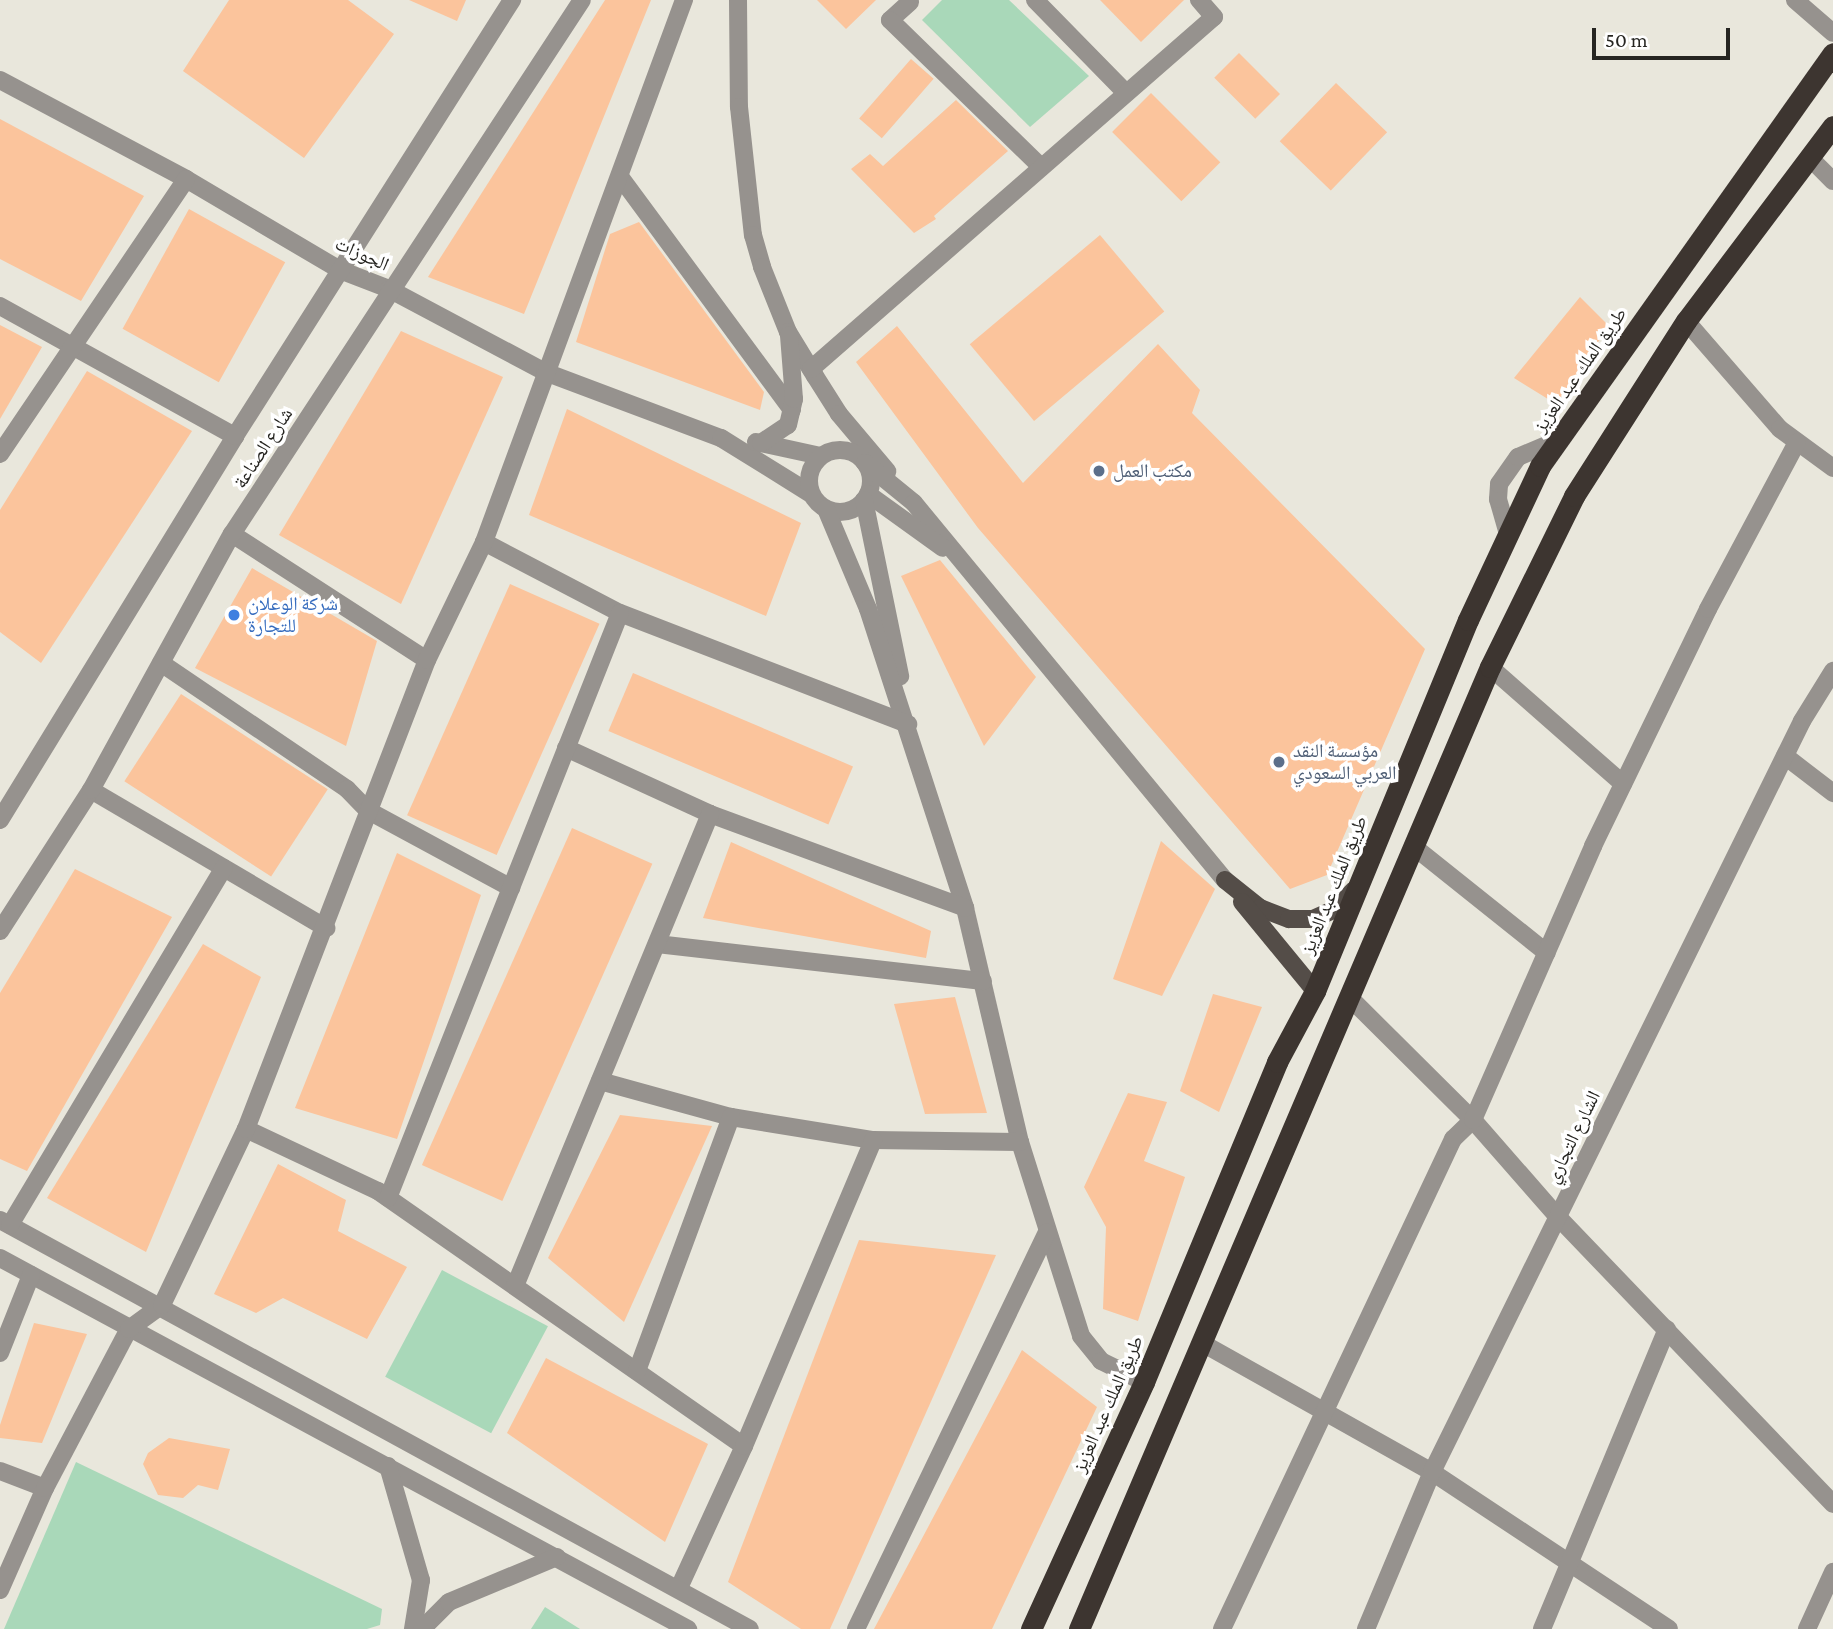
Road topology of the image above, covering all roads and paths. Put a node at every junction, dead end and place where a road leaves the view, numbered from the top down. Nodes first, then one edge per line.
1 (512, 0) edge
2 (582, 0) edge
3 (684, 0) edge
4 (738, 0) edge
5 (1035, 0) edge
6 (1199, 0) edge
7 (1795, 0) edge
8 (910, 1) edge
9 (1833, 33) edge
10 (1833, 53) edge
11 (0, 80) edge
12 (1126, 93) junction
13 (1833, 126) edge
14 (1809, 157) junction
15 (1041, 167) junction
16 (621, 178) junction
17 (186, 179) junction
18 (1833, 181) edge
19 (340, 270) junction
20 (389, 289) junction
21 (0, 306) edge
22 (1686, 321) junction
23 (788, 332) junction
24 (74, 345) junction
25 (811, 369) junction
26 (545, 372) junction
27 (792, 410) junction
28 (839, 414) junction
29 (235, 436) junction
30 (721, 438) junction
31 (1558, 440) junction
32 (1797, 442) junction
33 (761, 443) junction
34 (0, 454) edge
35 (821, 456) junction
36 (861, 459) junction
37 (1833, 468) edge
38 (811, 494) junction
39 (866, 497) junction
40 (915, 503) junction
41 (825, 509) junction
42 (232, 534) junction
43 (1508, 534) junction
44 (484, 542) junction
45 (966, 564) junction
46 (620, 612) junction
47 (427, 660) junction
48 (161, 663) junction
49 (1490, 667) junction
50 (1833, 671) edge
51 (908, 724) junction
52 (566, 748) junction
53 (1785, 755) junction
54 (1623, 784) junction
55 (91, 790) junction
56 (1833, 793) edge
57 (367, 810) junction
58 (710, 814) junction
59 (0, 820) edge
60 (1413, 846) junction
61 (224, 868) junction
62 (1225, 880) junction
63 (1359, 884) junction
64 (511, 888) junction
65 (965, 908) junction
66 (326, 928) junction
67 (0, 931) edge
68 (657, 944) junction
69 (1546, 953) junction
70 (984, 981) junction
71 (1315, 991) junction
72 (1349, 997) junction
73 (600, 1080) junction
74 (732, 1117) junction
75 (1473, 1121) junction
76 (246, 1129) junction
77 (873, 1140) junction
78 (1020, 1142) junction
79 (388, 1198) junction
80 (1558, 1216) junction
81 (5, 1223) edge
82 (1047, 1233) junction
83 (0, 1258) edge
84 (31, 1275) junction
85 (515, 1286) junction
86 (162, 1305) junction
87 (129, 1329) junction
88 (1667, 1329) junction
89 (1202, 1343) junction
90 (0, 1353) edge
91 (637, 1371) junction
92 (1144, 1382) junction
93 (1324, 1411) junction
94 (744, 1446) junction
95 (388, 1466) junction
96 (0, 1471) edge
97 (1432, 1472) junction
98 (45, 1488) junction
99 (1833, 1504) edge
100 (557, 1557) junction
101 (1569, 1563) junction
102 (1833, 1572) edge
103 (679, 1588) junction
104 (0, 1590) edge
105 (413, 1629) edge
106 (422, 1629) edge
107 (688, 1629) edge
108 (750, 1629) edge
109 (856, 1629) edge
110 (1031, 1629) edge
111 (1079, 1629) edge
112 (1222, 1629) edge
113 (1366, 1629) edge
114 (1542, 1629) edge
115 (1669, 1629) edge
116 (1807, 1629) edge

1 - 19 street, شارع الصناعة
2 - 20 street, شارع الصناعة
3 - 16 street
4 - 23 street
5 - 12 street
6 - 12 street
7 - 9 street
8 - 15 street
10 - 31 highway, طريق الملك عبد العزيز
11 - 17 street, الجوزات
12 - 15 street
13 - 14 highway
14 - 18 street
14 - 22 highway
15 - 25 street
16 - 26 street
16 - 27 street
17 - 19 street, الجوزات
17 - 24 street
19 - 20 street, الجوزات
19 - 29 street, شارع الصناعة
20 - 26 street, الجوزات
20 - 42 street, شارع الصناعة
21 - 24 street
22 - 32 street
22 - 49 highway
23 - 25 street
23 - 27 street
24 - 29 street
24 - 34 street
25 - 28 street
26 - 30 street, الجوزات
26 - 44 street
27 - 33 street
28 - 36 street
28 - 40 street
29 - 59 street, شارع الصناعة
30 - 33 street
30 - 38 street
31 - 43 highway, طريق الملك عبد العزيز
31 - 43 street
32 - 37 street
32 - 54 street
33 - 35 street
35 - 36 street
35 - 38 street
36 - 39 street
36 - 40 street
38 - 41 street
39 - 41 street
39 - 45 street
39 - 51 street
40 - 45 street
41 - 51 street
42 - 47 street
42 - 48 street, شارع الصناعة
43 - 63 highway, طريق الملك عبد العزيز
44 - 46 street
44 - 47 street
45 - 62 street
46 - 51 street
46 - 52 street
47 - 57 street
48 - 55 street, شارع الصناعة
48 - 57 street
49 - 54 street
49 - 60 highway
50 - 53 street, الشارع التجاري
51 - 65 street
52 - 58 street
52 - 64 street
53 - 56 street
53 - 80 street, الشارع التجاري
54 - 69 street
55 - 61 street
55 - 67 street, شارع الصناعة
57 - 64 street
57 - 66 street
58 - 65 street
58 - 68 street
60 - 69 street
60 - 72 highway
61 - 66 street
61 - 81 street
62 - 63 main road
62 - 71 main road
63 - 71 highway, طريق الملك عبد العزيز
64 - 79 street
65 - 70 street
66 - 76 street
68 - 70 street
68 - 73 street
69 - 75 street
70 - 78 street
71 - 92 highway, طريق الملك عبد العزيز
72 - 75 street
72 - 89 highway
73 - 74 street
73 - 85 street
74 - 77 street
74 - 91 street
75 - 80 street
75 - 93 street
76 - 79 street
76 - 86 street
77 - 78 street
77 - 94 street
78 - 82 street
79 - 85 street
80 - 88 street
80 - 97 street, الشارع التجاري
81 - 86 street
82 - 92 street
82 - 109 street
83 - 84 street
84 - 87 street
84 - 90 street
85 - 91 street
86 - 87 street
86 - 103 street
87 - 95 street
87 - 98 street
88 - 99 street
88 - 101 street
89 - 93 street
89 - 111 highway
91 - 94 street
92 - 110 highway, طريق الملك عبد العزيز
93 - 97 street
93 - 112 street
94 - 103 street
95 - 100 street
95 - 105 street
96 - 98 street
97 - 101 street
97 - 113 street, الشارع التجاري
98 - 104 street
100 - 106 street
100 - 107 street
101 - 114 street
101 - 115 street
102 - 116 street
103 - 108 street

